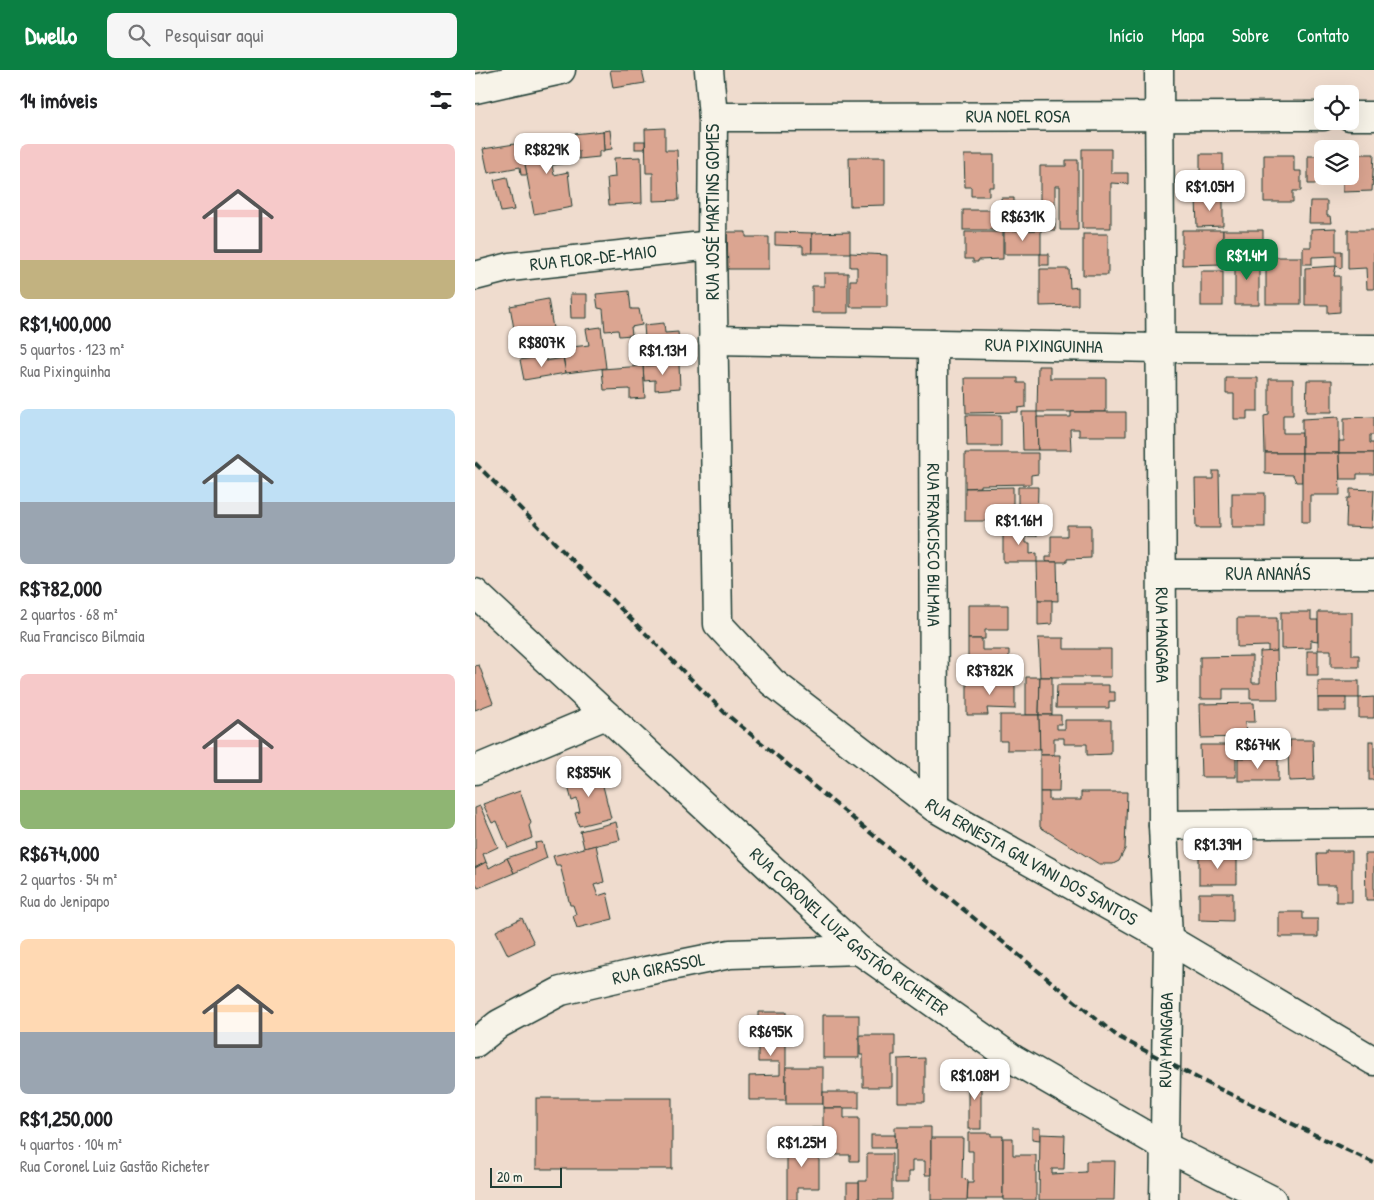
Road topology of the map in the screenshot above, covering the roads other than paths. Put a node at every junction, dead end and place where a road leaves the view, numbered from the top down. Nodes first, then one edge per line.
1 (561, 70) edge
2 (709, 70) edge
3 (1159, 70) edge
4 (475, 89) edge
5 (1314, 116) edge
6 (1359, 116) edge
7 (1374, 116) edge
8 (713, 117) junction
9 (1159, 117) junction
10 (712, 245) junction
11 (475, 276) edge
12 (713, 340) junction
13 (933, 344) junction
14 (1160, 348) junction
15 (1374, 349) edge
16 (1161, 574) junction
17 (1374, 574) edge
18 (475, 594) edge
19 (717, 624) joint
20 (606, 715) junction
21 (475, 770) edge
22 (934, 807) junction
23 (1374, 823) edge
24 (1163, 825) junction
25 (1168, 939) junction
26 (859, 950) junction
27 (475, 1043) edge
28 (1374, 1061) edge
29 (1165, 1146) junction
30 (1165, 1200) edge
31 (1272, 1200) edge

1 - 4 street
2 - 8 street, RUA JOSÉ MARTINS GOMES
3 - 9 street, RUA MANGABA
5 - 9 street, RUA NOEL ROSA
6 - 7 street
8 - 9 street, RUA NOEL ROSA
8 - 10 street, RUA JOSÉ MARTINS GOMES
9 - 14 street, RUA MANGABA
10 - 11 street, RUA FLOR-DE-MAIO
10 - 12 street, RUA JOSÉ MARTINS GOMES
12 - 13 street, RUA PIXINGUINHA
12 - 19 street, RUA JOSÉ MARTINS GOMES
13 - 14 street, RUA PIXINGUINHA
13 - 22 street, RUA FRANCISCO BILMAIA
14 - 15 street, RUA PIXINGUINHA
14 - 16 street, RUA MANGABA
16 - 17 street, RUA ANANÁS
16 - 24 street, RUA MANGABA
18 - 20 street, RUA CORONEL LUIZ GASTÃO RICHETER
19 - 22 street, RUA ERNESTA GALVANI DOS SANTOS
20 - 21 street
20 - 26 street, RUA CORONEL LUIZ GASTÃO RICHETER
22 - 25 street, RUA ERNESTA GALVANI DOS SANTOS
23 - 24 street
24 - 25 street, RUA MANGABA
25 - 28 street, RUA ERNESTA GALVANI DOS SANTOS
25 - 29 street, RUA MANGABA
26 - 27 street, RUA GIRASSOL
26 - 29 street, RUA CORONEL LUIZ GASTÃO RICHETER
29 - 30 street, RUA MANGABA
29 - 31 street, RUA CORONEL LUIZ GASTÃO RICHETER

